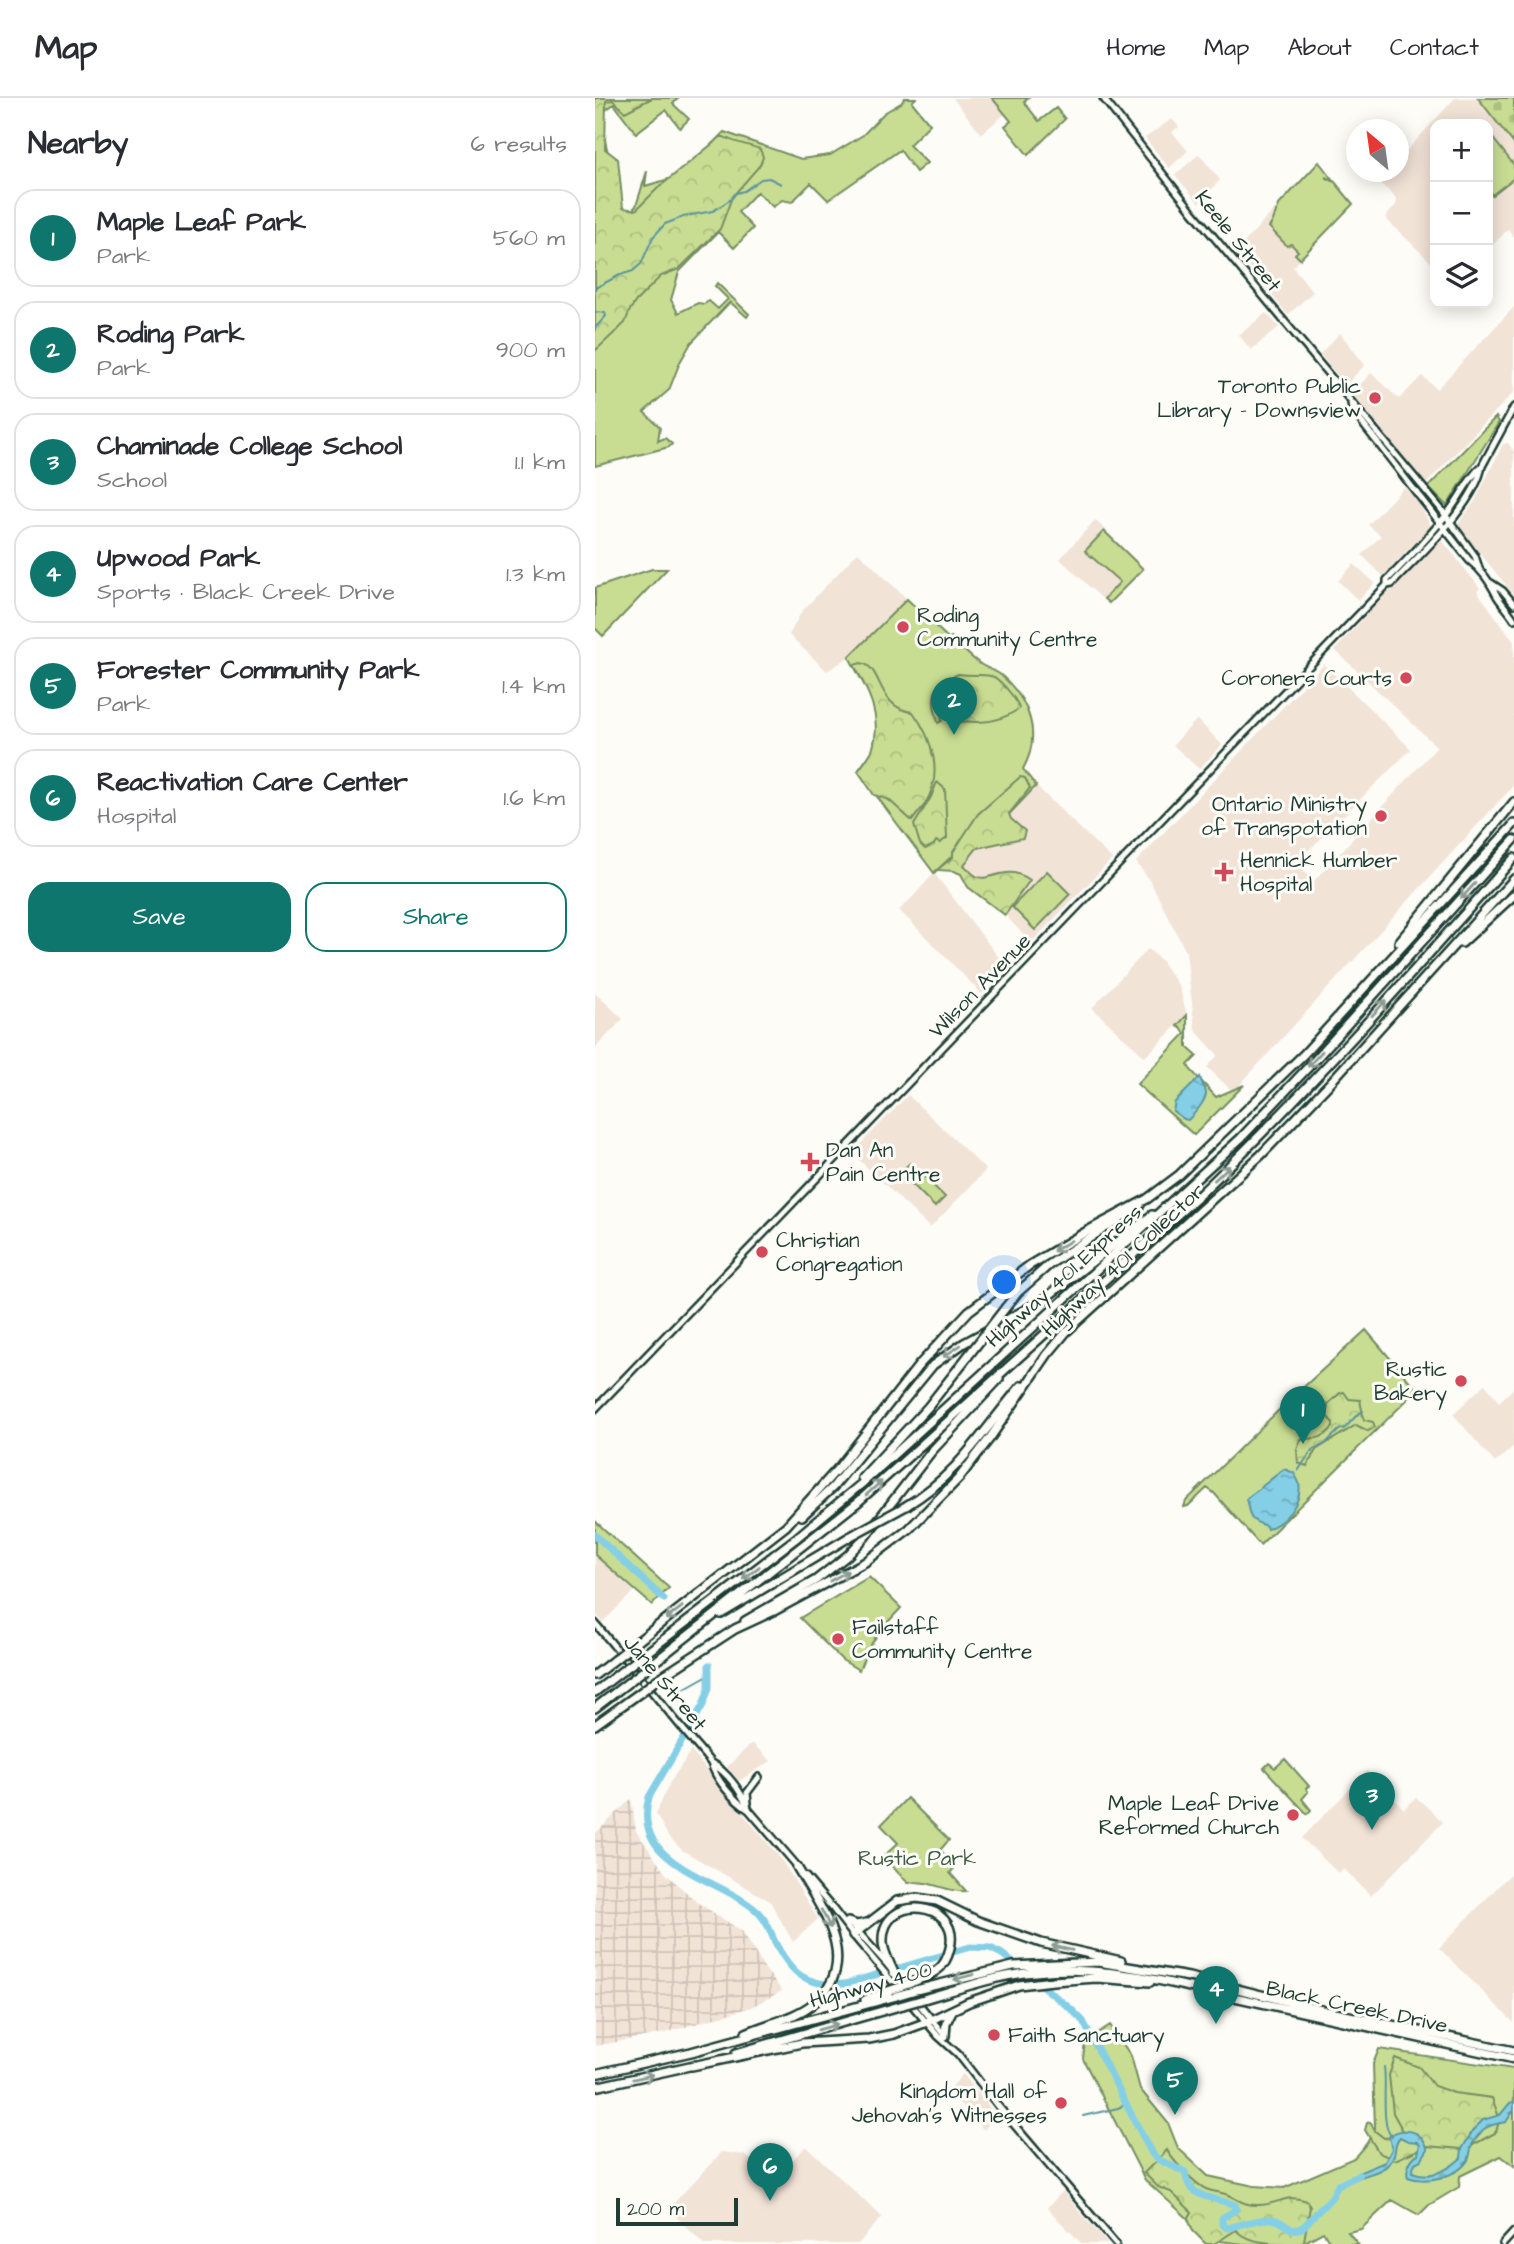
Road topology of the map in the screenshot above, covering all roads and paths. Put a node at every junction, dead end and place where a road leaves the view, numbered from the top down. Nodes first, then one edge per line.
1 (1103, 98) edge
2 (1351, 403) junction
3 (1514, 407) edge
4 (1391, 461) junction
5 (1401, 461) junction
6 (1482, 466) junction
7 (1400, 472) junction
8 (1445, 516) junction
9 (1440, 522) junction
10 (1450, 523) junction
11 (1444, 529) junction
12 (1479, 568) junction
13 (1491, 583) junction
14 (1387, 584) junction
15 (1514, 604) edge
16 (1514, 620) edge
17 (1514, 802) edge
18 (1514, 824) edge
19 (1514, 840) edge
20 (1514, 858) edge
21 (1514, 879) edge
22 (1514, 895) edge
23 (1447, 954) junction
24 (1392, 956) junction
25 (1143, 1202) junction
26 (1170, 1203) junction
27 (1047, 1355) junction
28 (1008, 1367) junction
29 (595, 1409) edge
30 (843, 1499) junction
31 (786, 1526) junction
32 (595, 1623) edge
33 (705, 1623) junction
34 (735, 1629) junction
35 (595, 1675) edge
36 (595, 1692) edge
37 (595, 1708) edge
38 (595, 1726) edge
39 (759, 1777) dead end
40 (749, 1810) junction
41 (797, 1867) junction
42 (833, 1909) junction
43 (848, 1922) junction
44 (867, 1923) junction
45 (855, 1933) junction
46 (885, 1963) junction
47 (1156, 1971) junction
48 (892, 1975) joint
49 (1151, 1979) joint
50 (1163, 1981) junction
51 (913, 1987) junction
52 (953, 2009) junction
53 (930, 2021) junction
54 (945, 2036) junction
55 (722, 2043) junction
56 (952, 2048) junction
57 (1514, 2051) edge
58 (1514, 2059) edge
59 (691, 2066) junction
60 (595, 2072) edge
61 (595, 2087) edge
62 (1514, 2232) edge
63 (1116, 2244) edge
64 (1503, 2244) edge

1 - 2 main road, Keele Street
2 - 4 main road, Keele Street
2 - 5 main road, Keele Street
3 - 6 main road, Wilson Avenue
4 - 5 main road
4 - 7 main road, Keele Street
5 - 7 main road
5 - 8 main road, Keele Street
6 - 8 main road, Wilson Avenue
6 - 10 main road, Wilson Avenue
7 - 9 main road, Keele Street
8 - 9 main road, Wilson Avenue
8 - 10 main road, Keele Street
9 - 11 main road, Keele Street
9 - 14 main road, Wilson Avenue
10 - 11 main road, Wilson Avenue
10 - 12 main road, Keele Street
11 - 12 main road, Keele Street
11 - 14 main road, Wilson Avenue
12 - 13 main road, Keele Street
13 - 15 main road, Keele Street
13 - 16 main road, Keele Street
14 - 29 main road, Wilson Avenue
17 - 24 highway
18 - 24 highway, Highway 401 Collector
19 -> 26 highway, Highway 401 Express
28 -> 20 highway, Highway 401 Express
21 - 23 highway, Highway 401 Collector
22 - 23 highway
23 - 27 highway, Highway 401 Collector
24 - 25 highway, Highway 401 Collector
25 - 30 highway, bridge
25 -> 31 highway, Highway 401 Collector
26 - 30 highway, Highway 401 Express
26 -> 31 highway
27 - 33 highway, bridge
34 -> 27 highway, Highway 401 Collector
33 -> 28 highway, Highway 401 Express
28 - 34 highway
30 -> 36 highway, Highway 401 Express, bridge
31 -> 35 highway, Highway 401 Collector, bridge
32 - 40 main road, Jane Street
33 - 37 highway, Highway 401 Express, bridge
34 - 38 highway, Highway 401 Collector, bridge
39 - 40 main road
40 - 41 main road, Jane Street
41 - 42 main road, Jane Street
41 -> 55 highway
42 - 43 main road, Jane Street
42 - 45 main road, Jane Street
43 - 44 highway
43 - 45 main road, Jane Street
44 - 45 highway
47 -> 44 highway
45 - 46 main road, Jane Street
46 - 48 highway
46 - 51 highway
47 -> 51 highway, Highway 400
47 - 57 highway, Black Creek Drive
48 - 53 main road
49 - 50 highway, Black Creek Drive
59 -> 49 highway, Highway 400, bridge
50 - 52 highway
50 - 58 highway, Black Creek Drive
51 - 55 highway, Highway 400, bridge
52 - 53 highway
52 - 54 highway
53 - 54 main road
53 - 56 main road
53 - 59 highway
54 - 56 main road
55 - 60 highway, Highway 400
56 - 63 main road
61 -> 59 highway, Highway 400
62 - 64 main road

